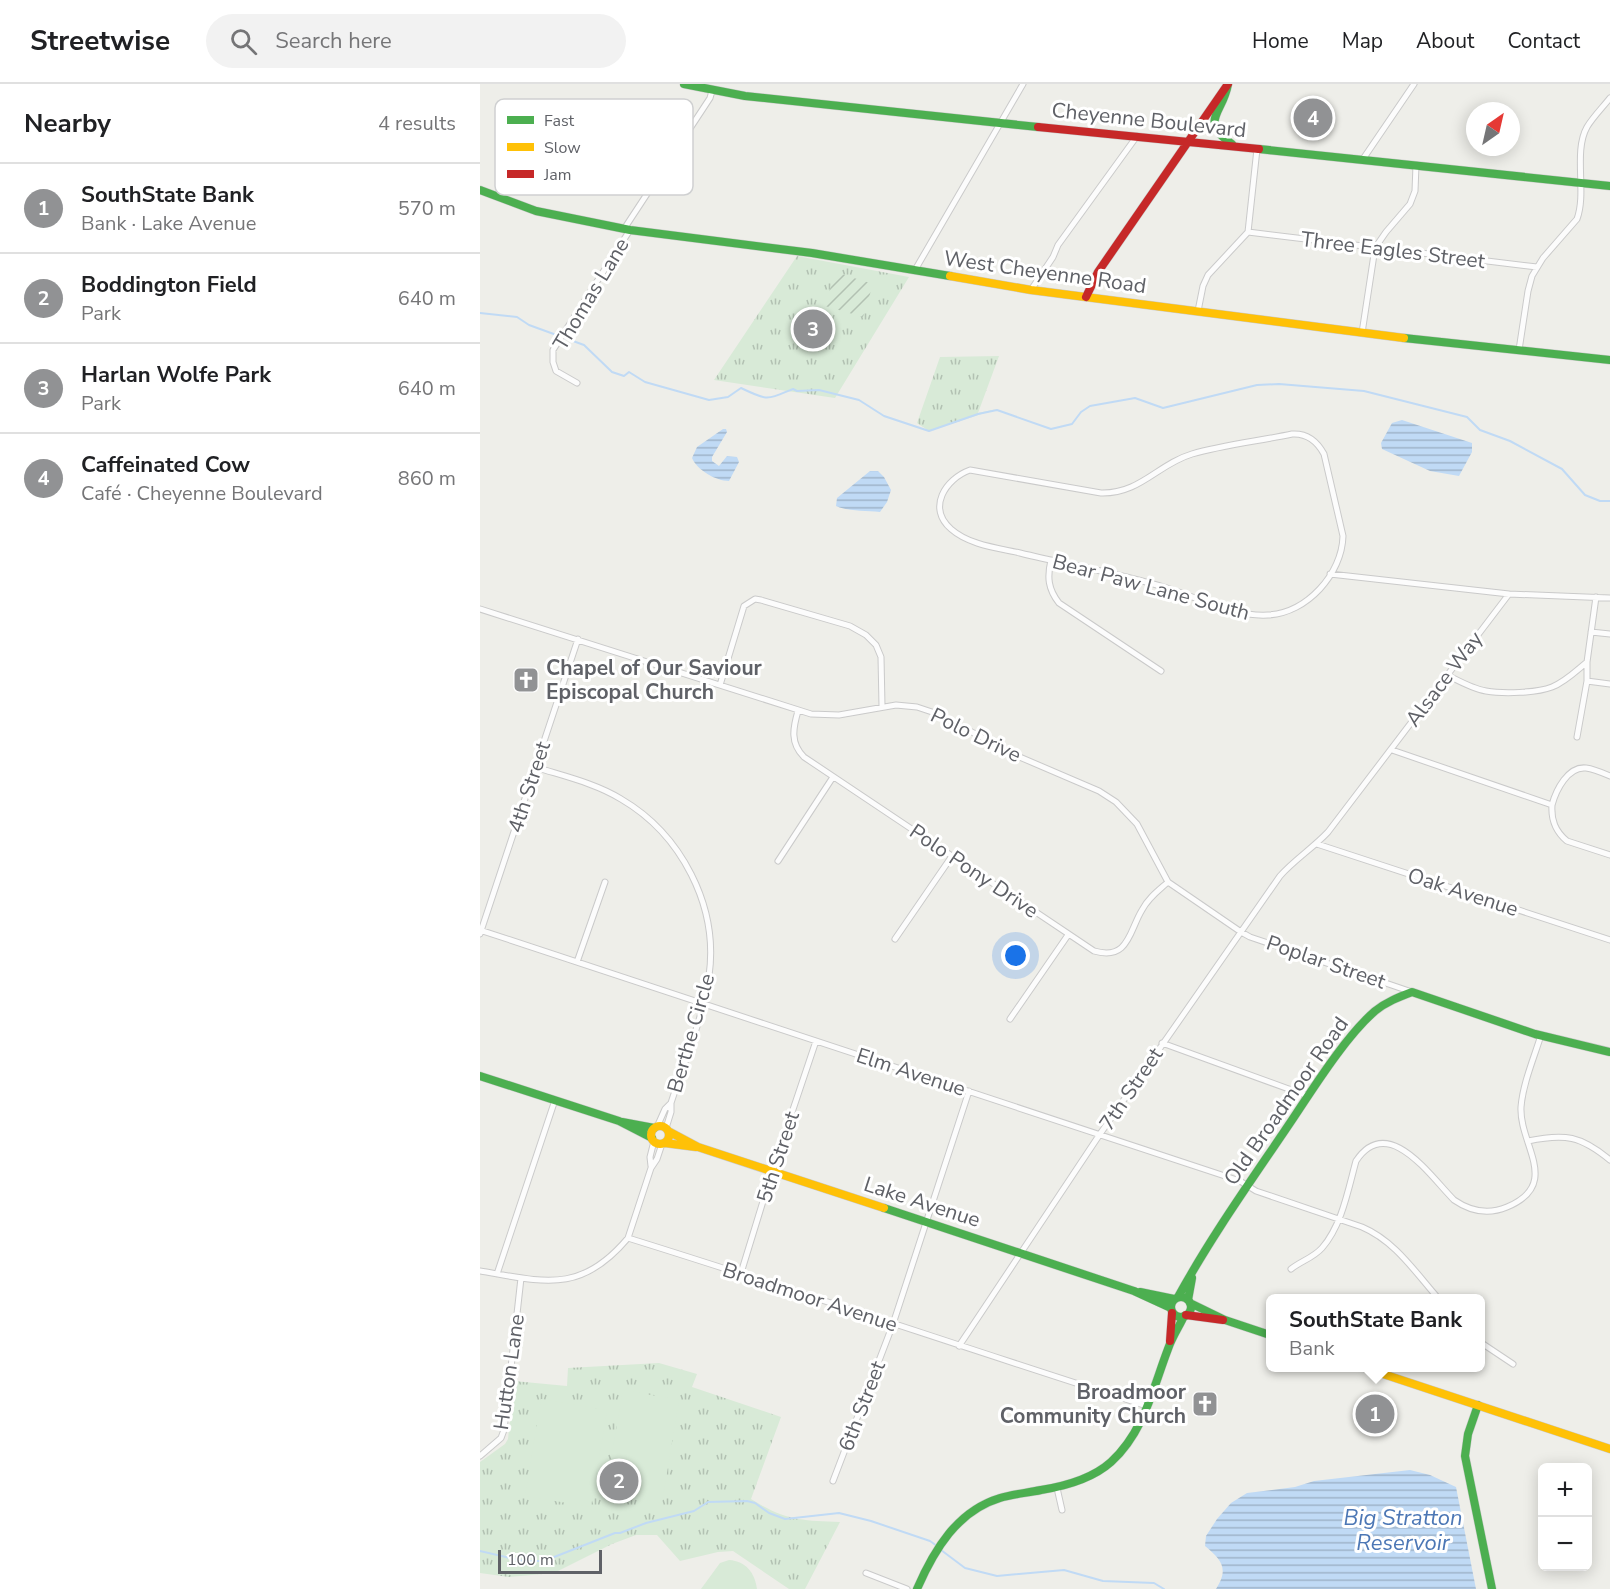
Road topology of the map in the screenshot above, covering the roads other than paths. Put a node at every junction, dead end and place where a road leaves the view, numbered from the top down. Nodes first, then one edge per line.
1 (684, 84) edge
2 (1023, 84) edge
3 (1228, 84) edge
4 (1414, 84) edge
5 (712, 91) junction
6 (1610, 98) edge
7 (1001, 123) junction
8 (693, 125) edge
9 (1137, 136) junction
10 (1188, 142) junction
11 (1236, 147) junction
12 (1257, 149) junction
13 (1363, 159) junction
14 (1416, 165) junction
15 (1581, 183) junction
16 (1610, 186) edge
17 (480, 190) edge
18 (649, 195) edge
19 (627, 229) junction
20 (1248, 232) junction
21 (1375, 248) junction
22 (1537, 267) junction
23 (915, 270) junction
24 (1031, 290) junction
25 (1086, 297) junction
26 (1198, 311) junction
27 (1362, 333) junction
28 (1519, 350) junction
29 (1610, 360) edge
30 (577, 383) dead end
31 (1051, 560) junction
32 (1330, 574) junction
33 (1509, 594) junction
34 (1596, 597) junction
35 (1610, 598) edge
36 (480, 609) edge
37 (1592, 632) junction
38 (1610, 634) edge
39 (578, 639) junction
40 (1587, 662) junction
41 (1161, 671) dead end
42 (1447, 675) junction
43 (1587, 681) junction
44 (1610, 684) edge
45 (720, 686) junction
46 (882, 706) junction
47 (798, 711) junction
48 (1577, 737) dead end
49 (1392, 750) junction
50 (535, 767) junction
51 (1610, 776) edge
52 (833, 777) junction
53 (1552, 805) junction
54 (1317, 844) junction
55 (1610, 855) edge
56 (952, 856) junction
57 (778, 861) dead end
58 (605, 882) dead end
59 (1168, 882) junction
60 (480, 932) edge
61 (1240, 932) junction
62 (1610, 932) edge
63 (1068, 935) junction
64 (895, 939) dead end
65 (1608, 939) edge
66 (577, 962) junction
67 (1412, 992) junction
68 (703, 1004) junction
69 (1010, 1019) dead end
70 (1541, 1035) junction
71 (816, 1041) junction
72 (1162, 1043) junction
73 (1610, 1052) edge
74 (480, 1076) edge
75 (969, 1091) junction
76 (1308, 1096) junction
77 (555, 1100) junction
78 (620, 1122) junction
79 (662, 1129) junction
80 (1100, 1134) junction
81 (658, 1142) junction
82 (1528, 1142) junction
83 (698, 1147) junction
84 (1610, 1160) edge
85 (772, 1172) junction
86 (1249, 1186) junction
87 (1339, 1219) junction
88 (925, 1222) junction
89 (628, 1238) junction
90 (1020, 1253) junction
91 (1291, 1269) dead end
92 (480, 1271) edge
93 (741, 1273) junction
94 (1192, 1273) junction
95 (497, 1274) junction
96 (521, 1278) junction
97 (1134, 1291) junction
98 (1433, 1294) edge
99 (1176, 1298) junction
100 (1189, 1302) junction
101 (1172, 1310) junction
102 (1185, 1316) junction
103 (1225, 1320) junction
104 (892, 1324) junction
105 (1266, 1334) edge
106 (1485, 1345) edge
107 (959, 1346) junction
108 (1169, 1346) junction
109 (1513, 1364) dead end
110 (1377, 1372) edge
111 (1478, 1405) junction
112 (1148, 1406) junction
113 (1610, 1449) edge
114 (480, 1456) edge
115 (833, 1481) dead end
116 (1057, 1488) junction
117 (1062, 1510) dead end
118 (866, 1573) dead end
119 (907, 1589) edge
120 (917, 1589) edge
121 (1492, 1589) edge

1 - 5 main road, Cheyenne Boulevard
2 - 7 street
3 - 10 main road
3 - 11 main road
4 - 13 street
5 - 7 main road, Cheyenne Boulevard
5 - 8 street, Thomas Lane
6 - 15 street
7 - 9 main road, Cheyenne Boulevard
7 - 23 street
9 - 10 main road, Cheyenne Boulevard
9 - 24 street
10 - 11 main road, Cheyenne Boulevard
10 - 25 main road
11 - 12 main road, Cheyenne Boulevard
12 - 13 main road, Cheyenne Boulevard
12 - 20 street
13 - 14 main road, Cheyenne Boulevard
14 - 15 main road, Cheyenne Boulevard
14 - 21 street
15 - 16 main road, Cheyenne Boulevard
15 - 22 street
17 - 19 main road, West Cheyenne Road
18 - 19 street, Thomas Lane
19 - 23 main road, West Cheyenne Road
19 - 30 street, Thomas Lane
20 - 21 street, Three Eagles Street
20 - 26 street
21 - 22 street, Three Eagles Street
21 - 27 street
22 - 28 street
23 - 24 main road, West Cheyenne Road
24 - 25 main road, West Cheyenne Road
25 - 26 main road, West Cheyenne Road
26 - 27 main road, West Cheyenne Road
27 - 28 main road, West Cheyenne Road
28 - 29 main road, West Cheyenne Road
31 - 32 street, Bear Paw Lane South
31 - 32 street, Bear Paw Lane South
31 - 41 street
32 - 33 street
33 - 34 street
33 - 42 street, Alsace Way
34 - 35 street
34 - 37 street
36 - 39 street, Polo Drive
37 - 38 street
37 - 40 street
39 - 45 street, Polo Drive
39 - 50 street, 4th Street
40 - 42 street
40 - 43 street
42 - 49 street, Alsace Way
43 - 44 street
43 - 48 street
45 - 46 street
45 - 47 street, Polo Drive
46 - 47 street, Polo Drive
46 - 59 street, Polo Drive
47 - 52 street, Polo Pony Drive
49 - 53 street
49 - 54 street, Alsace Way
50 - 60 street, 4th Street
50 - 68 street, Berthe Circle
51 - 53 street
52 - 56 street, Polo Pony Drive
52 - 57 street
53 - 55 street
54 - 61 street, 7th Street
54 - 65 street, Oak Avenue
56 - 63 street, Polo Pony Drive
56 - 64 street
58 - 66 street
59 - 61 street, Polo Drive
59 - 63 street, Polo Pony Drive
60 - 66 street, Elm Avenue
61 - 67 street, Poplar Street
61 - 72 street, 7th Street
62 - 65 street
63 - 69 street
66 - 68 street, Elm Avenue
67 - 70 main road
67 - 76 main road, Old Broadmoor Road
68 - 71 street, Elm Avenue
68 - 79 street, Berthe Circle
70 - 73 main road
70 - 82 street
71 - 75 street, Elm Avenue
71 - 85 street, 5th Street
72 - 76 street
72 - 80 street, 7th Street
74 - 77 main road, Lake Avenue
75 - 80 street, Elm Avenue
75 - 88 street, 6th Street
76 - 86 main road, Old Broadmoor Road
77 - 78 main road, Lake Avenue
77 - 95 street
78 - 79 main road, Lake Avenue
78 - 81 main road, Lake Avenue
79 - 81 main road
79 - 81 main road
79 - 83 main road, Lake Avenue
80 - 86 street, Elm Avenue
80 - 90 street, 7th Street
81 - 83 main road, Lake Avenue
81 - 89 street
82 - 84 street
82 - 87 street
83 - 85 main road, Lake Avenue
85 - 88 main road, Lake Avenue
85 - 93 street, 5th Street
86 - 87 street, Elm Avenue
86 - 94 main road, Old Broadmoor Road
87 - 91 street
87 - 98 street, Elm Avenue
88 - 90 main road, Lake Avenue
88 - 104 street, 6th Street
89 - 93 street, Broadmoor Avenue
89 - 96 street
90 - 97 main road, Lake Avenue
90 - 107 street, 7th Street
92 - 95 street
93 - 104 street, Broadmoor Avenue
94 - 99 main road, Old Broadmoor Road
94 - 100 main road, Old Broadmoor Road
95 - 96 street
96 - 114 street, Hutton Lane
97 - 99 main road, Lake Avenue
97 - 101 main road, Lake Avenue
99 - 100 main road
99 - 101 main road
100 - 102 main road
100 - 103 main road
101 - 102 main road
101 - 108 main road
102 - 103 main road
102 - 108 main road
103 - 105 main road
104 - 107 street, Broadmoor Avenue
104 - 115 street, 6th Street
106 - 109 street
107 - 112 street, Broadmoor Avenue
108 - 112 main road
110 - 111 main road
111 - 113 main road
111 - 121 main road
112 - 116 main road
116 - 117 street
116 - 120 main road
118 - 119 street

